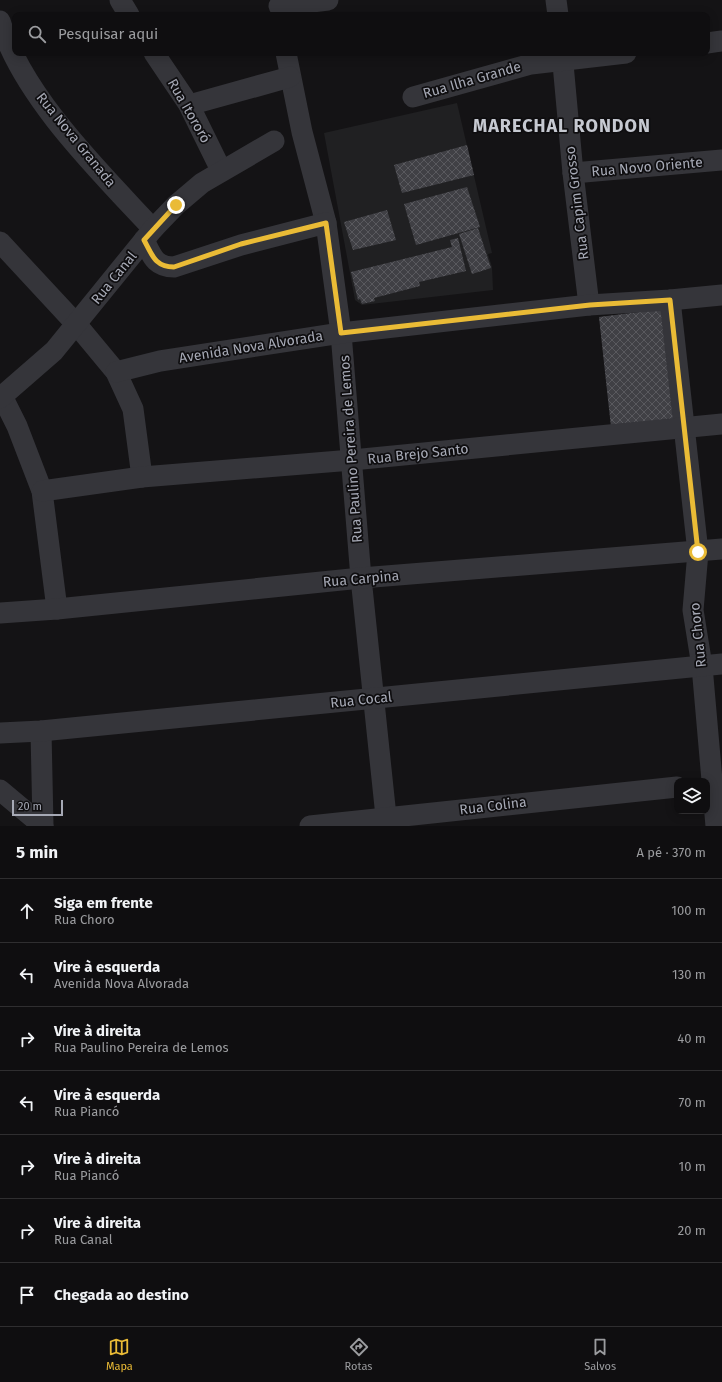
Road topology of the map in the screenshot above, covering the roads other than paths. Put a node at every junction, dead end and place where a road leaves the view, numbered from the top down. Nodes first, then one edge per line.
1 (120, 0) edge
2 (328, 0) edge
3 (556, 0) edge
4 (279, 7) edge
5 (128, 12) edge
6 (558, 12) edge
7 (0, 21) edge
8 (722, 41) edge
9 (710, 43) edge
10 (12, 49) edge
11 (15, 56) edge
12 (156, 56) edge
13 (286, 56) edge
14 (578, 56) edge
15 (562, 57) edge
16 (290, 77) junction
17 (413, 96) dead end
18 (188, 105) junction
19 (274, 141) dead end
20 (722, 160) edge
21 (221, 170) junction
22 (573, 174) junction
23 (326, 223) junction
24 (149, 234) junction
25 (0, 242) edge
26 (722, 295) edge
27 (670, 300) junction
28 (590, 305) junction
29 (77, 325) junction
30 (341, 333) junction
31 (116, 372) junction
32 (1, 397) edge
33 (722, 424) edge
34 (684, 428) junction
35 (352, 460) junction
36 (142, 477) junction
37 (42, 491) junction
38 (722, 550) edge
39 (698, 552) junction
40 (361, 578) junction
41 (57, 609) junction
42 (0, 613) edge
43 (712, 665) edge
44 (374, 699) junction
45 (41, 731) junction
46 (0, 733) edge
47 (714, 783) edge
48 (674, 787) edge
49 (0, 790) edge
50 (386, 822) edge
51 (43, 826) edge
52 (310, 826) edge
53 (716, 826) edge

1 - 5 street
2 - 4 street
3 - 6 street
7 - 10 street, Rua Nova Granada
8 - 9 street
11 - 24 street, Rua Nova Granada
12 - 18 street, Rua Itororó
13 - 16 street, Rua Paulino Pereira de Lemos
14 - 15 street, Rua Ilha Grande
15 - 17 street, Rua Ilha Grande
15 - 22 street, Rua Capim Grosso
16 - 18 street
16 - 23 street, Rua Paulino Pereira de Lemos
18 - 21 street, Rua Itororó
19 - 21 street, Rua Canal
20 - 22 street, Rua Novo Oriente
21 - 24 street, Rua Canal
22 - 28 street, Rua Capim Grosso
23 - 24 street, Rua Nova Granada
23 - 30 street, Rua Paulino Pereira de Lemos
24 - 29 street, Rua Canal
25 - 29 street
26 - 27 street, Avenida Nova Alvorada
27 - 28 street, Avenida Nova Alvorada
27 - 34 street, Rua Choro
28 - 30 street, Avenida Nova Alvorada
29 - 31 street
29 - 32 street, Rua Canal
30 - 31 street, Avenida Nova Alvorada
30 - 35 street, Rua Paulino Pereira de Lemos
31 - 36 street
32 - 37 street
33 - 34 street, Rua Brejo Santo
34 - 35 street, Rua Brejo Santo
34 - 39 street, Rua Choro
35 - 36 street, Rua Brejo Santo
35 - 40 street, Rua Paulino Pereira de Lemos
36 - 37 street, Rua Brejo Santo
37 - 41 street
38 - 39 street, Rua Carpina
39 - 40 street, Rua Carpina
39 - 43 street, Rua Choro
40 - 41 street, Rua Carpina
40 - 44 street, Rua Paulino Pereira de Lemos
41 - 42 street, Rua Carpina
43 - 44 street, Rua Cocal
43 - 47 street, Rua Choro
44 - 45 street, Rua Cocal
44 - 50 street, Rua Paulino Pereira de Lemos
45 - 46 street, Rua Cocal
45 - 51 street
47 - 53 street, Rua Choro
48 - 50 street, Rua Colina
49 - 51 street
50 - 52 street, Rua Colina

